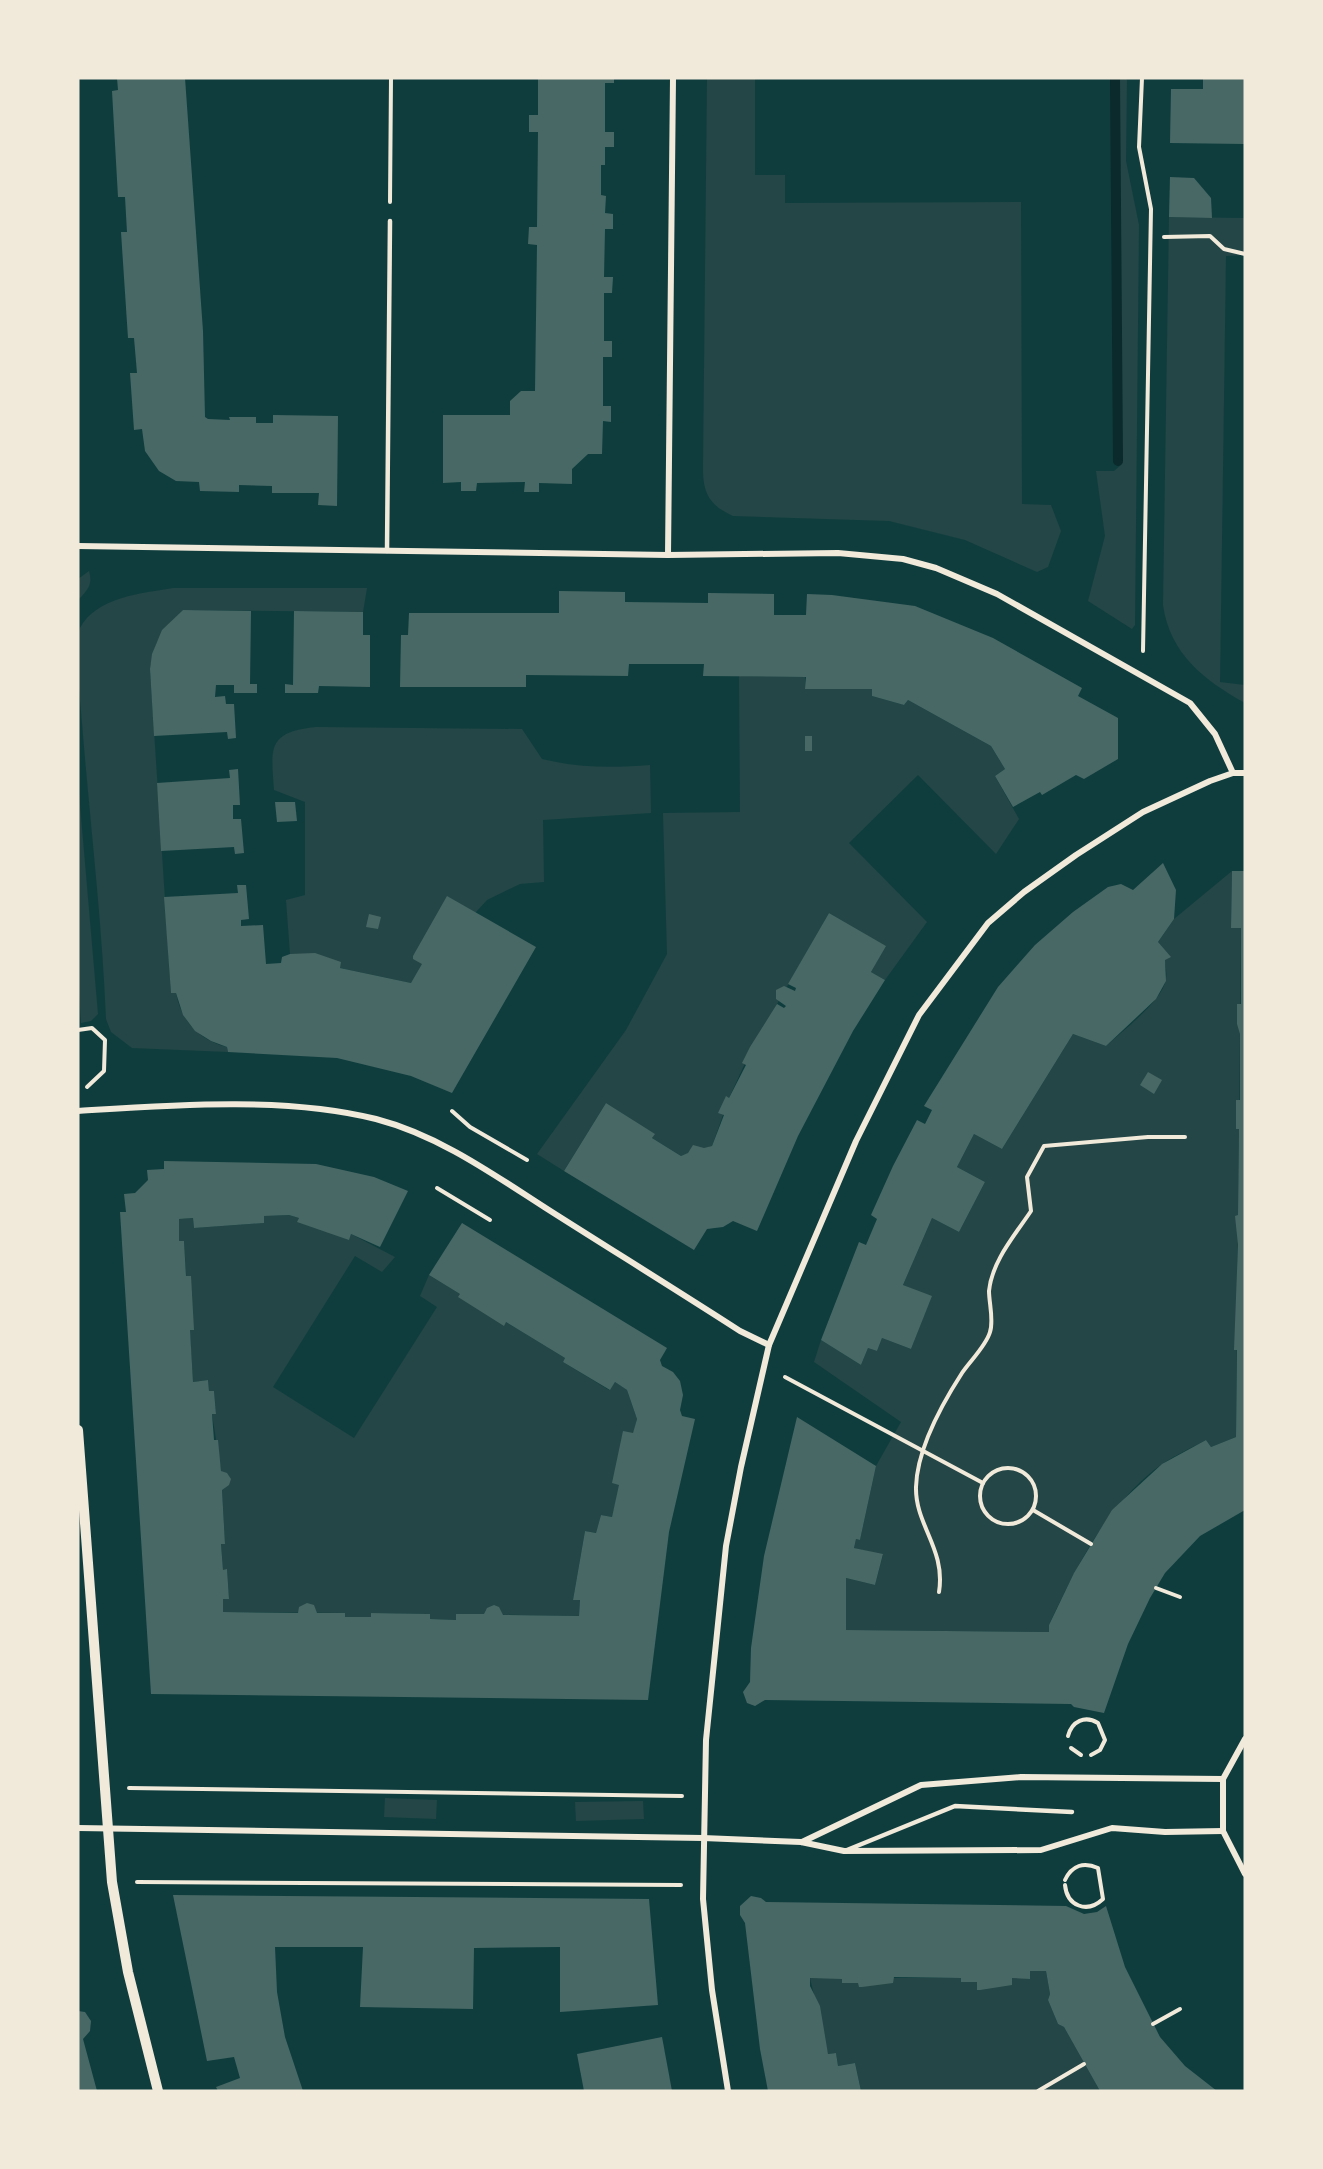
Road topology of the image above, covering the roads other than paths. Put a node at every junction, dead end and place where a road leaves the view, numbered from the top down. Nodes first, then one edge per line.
1 (673, 78) edge
2 (390, 221) road end
3 (78, 546) edge
4 (387, 551) junction
5 (668, 555) junction
6 (1233, 773) junction
7 (1245, 773) edge
8 (78, 1111) edge
9 (769, 1345) junction
10 (78, 1430) edge
11 (1245, 1739) edge
12 (1223, 1779) junction
13 (1072, 1812) dead end
14 (78, 1828) edge
15 (107, 1828) junction
16 (1223, 1831) junction
17 (703, 1838) junction
18 (801, 1842) junction
19 (844, 1851) junction
20 (1245, 1874) edge
21 (158, 2091) edge
22 (728, 2091) edge

1 - 5 street
2 - 4 lane
3 - 4 street
4 - 5 street
5 - 6 street
6 - 7 street
6 - 9 street
8 - 9 street
9 - 17 street
10 - 15 street
11 - 12 street
12 - 16 street
12 - 18 street
13 - 19 lane
14 - 15 street
15 - 17 street
15 - 21 street
16 - 19 street
16 - 20 street
17 - 18 street
17 - 22 street
18 - 19 street

